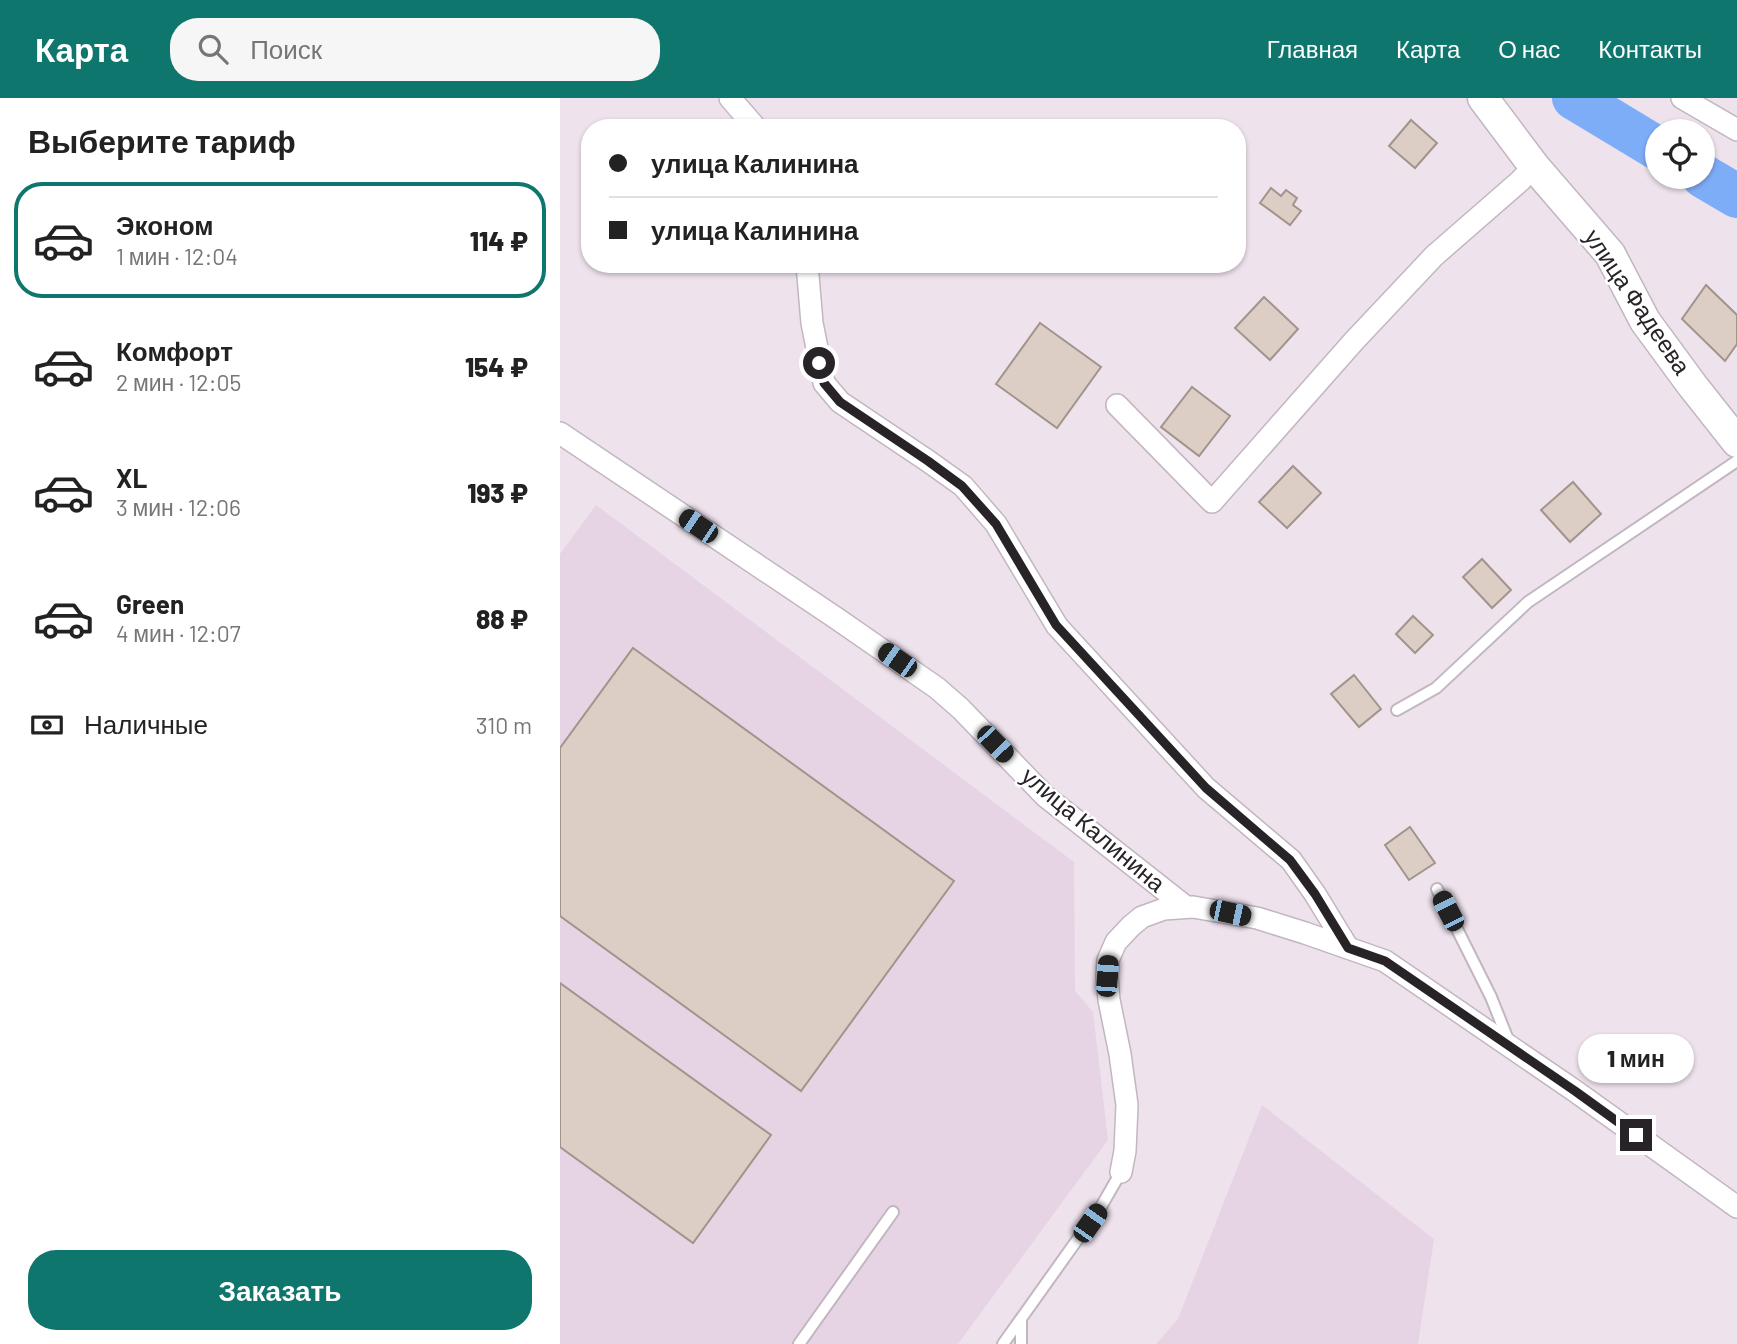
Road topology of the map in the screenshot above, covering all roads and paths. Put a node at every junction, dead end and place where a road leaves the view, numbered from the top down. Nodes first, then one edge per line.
1 (730, 98) edge
2 (1482, 98) edge
3 (1682, 98) edge
4 (749, 119) edge
5 (1737, 130) edge
6 (1534, 166) junction
7 (808, 273) edge
8 (1117, 405) dead end
9 (560, 433) edge
10 (1737, 442) edge
11 (1737, 461) edge
12 (1397, 710) dead end
13 (1437, 890) dead end
14 (1186, 907) junction
15 (1348, 948) junction
16 (1511, 1047) junction
17 (1121, 1172) joint
18 (1737, 1208) edge
19 (893, 1212) dead end
20 (1021, 1319) junction
21 (799, 1344) edge
22 (1003, 1344) edge
23 (1021, 1344) edge

1 - 4 street
2 - 6 street, улица Фадеева
3 - 5 street
6 - 8 street
6 - 10 street, улица Фадеева
7 - 15 street
9 - 14 street, улица Калинина
11 - 12 lane
13 - 16 lane
14 - 15 street, улица Калинина
14 - 17 street, улица Калинина
15 - 16 street, улица Калинина
16 - 18 street, улица Калинина
17 - 20 lane
19 - 21 lane
20 - 22 lane
20 - 23 lane

